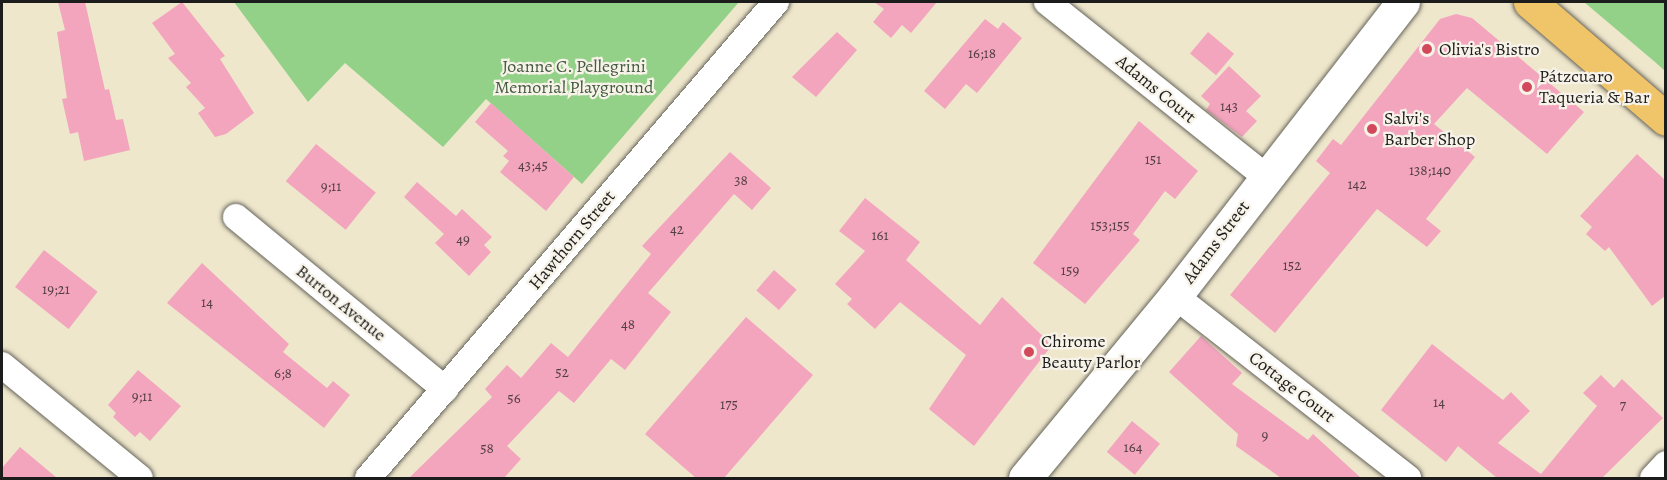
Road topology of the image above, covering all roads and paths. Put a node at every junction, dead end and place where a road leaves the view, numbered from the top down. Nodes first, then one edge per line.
1 (776, 2) edge
2 (1047, 2) edge
3 (1403, 2) edge
4 (1530, 2) edge
5 (1665, 119) edge
6 (1266, 177) junction
7 (236, 217) dead end
8 (1175, 296) junction
9 (2, 365) edge
10 (445, 389) junction
11 (1665, 464) edge
12 (141, 478) edge
13 (368, 478) edge
14 (1025, 478) edge
15 (1408, 478) edge
16 (1653, 478) edge

1 - 10 street, Hawthorn Street
2 - 6 street, Adams Court
3 - 6 street, Adams Street
4 - 5 main road
6 - 8 street, Adams Street
7 - 10 street, Burton Avenue
8 - 14 street, Adams Street
8 - 15 street, Cottage Court
9 - 12 street
10 - 13 street, Hawthorn Street
11 - 16 street

